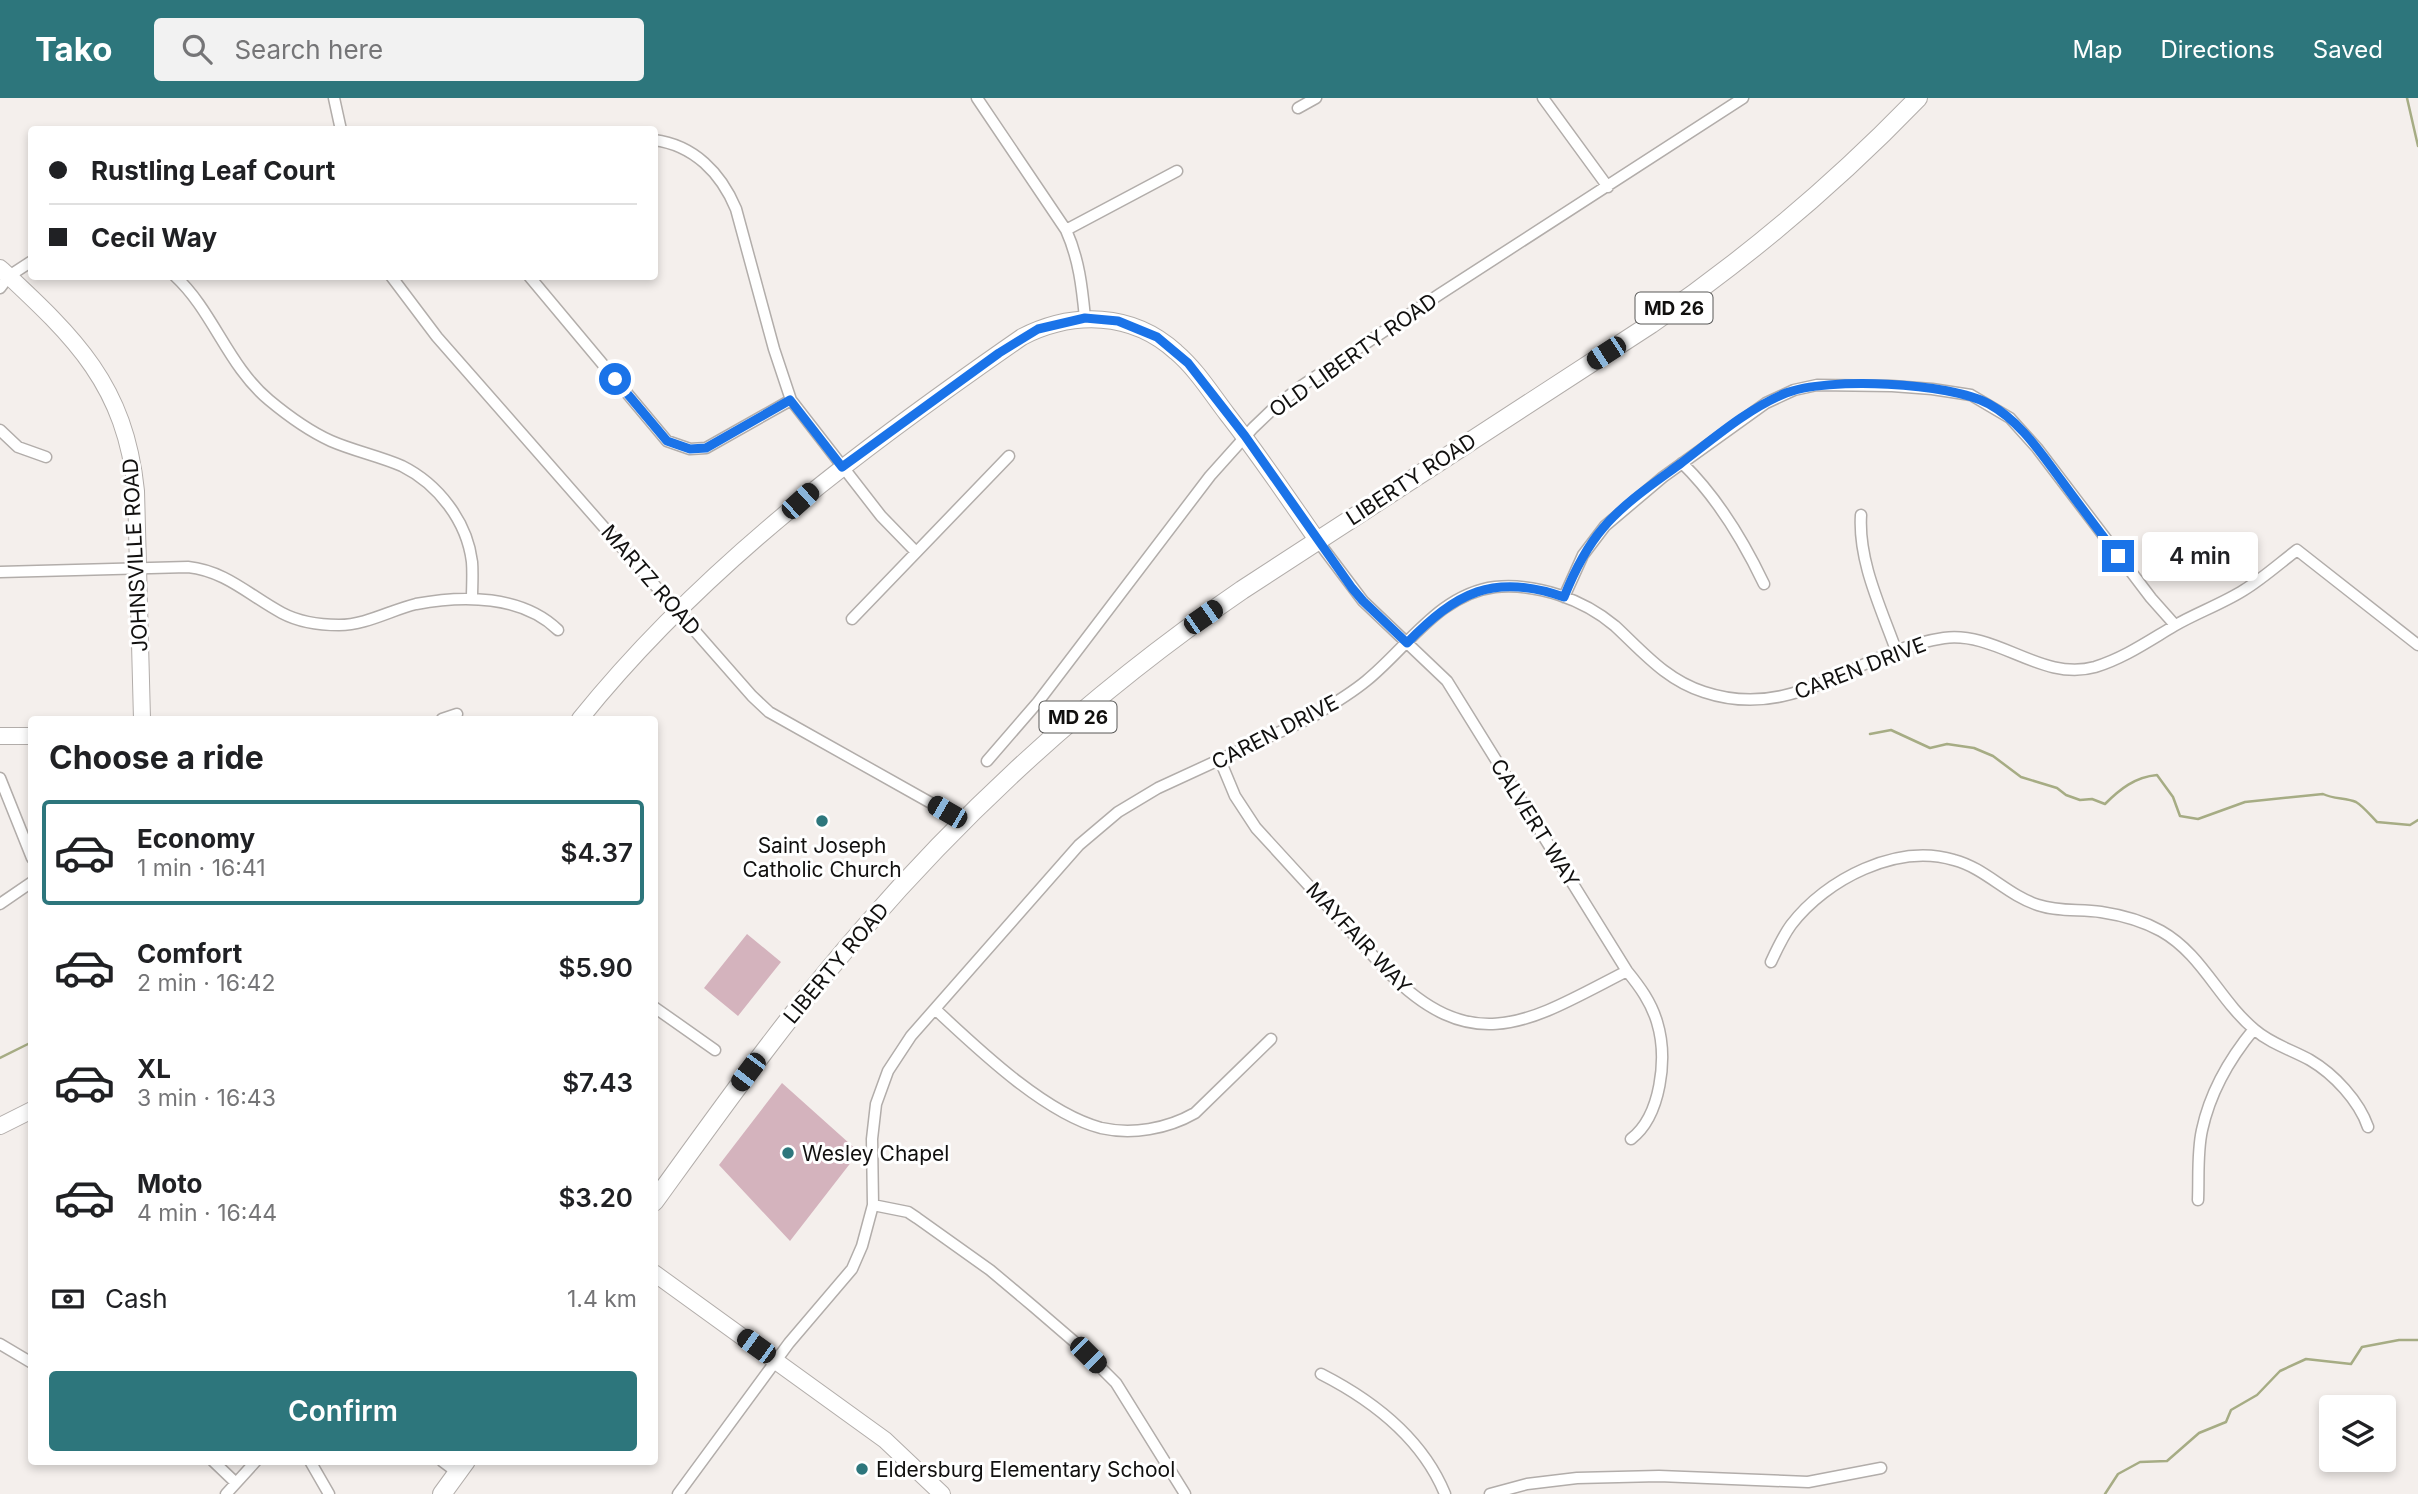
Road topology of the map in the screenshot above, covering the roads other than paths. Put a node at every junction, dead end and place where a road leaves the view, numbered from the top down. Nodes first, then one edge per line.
1 (334, 98) edge
2 (977, 98) edge
3 (1316, 98) edge
4 (1543, 98) edge
5 (1743, 98) edge
6 (1918, 98) edge
7 (1298, 108) dead end
8 (340, 126) edge
9 (658, 141) edge
10 (1177, 171) dead end
11 (1608, 187) junction
12 (1066, 230) junction
13 (28, 263) edge
14 (3, 278) edge
15 (178, 280) edge
16 (393, 280) edge
17 (532, 280) edge
18 (1085, 318) junction
19 (790, 400) junction
20 (0, 430) edge
21 (1245, 436) junction
22 (1009, 456) dead end
23 (46, 457) dead end
24 (1682, 463) junction
25 (842, 467) junction
26 (1861, 515) dead end
27 (1317, 541) junction
28 (916, 552) junction
29 (138, 567) junction
30 (0, 572) edge
31 (1764, 584) dead end
32 (1564, 597) junction
33 (472, 599) junction
34 (678, 611) junction
35 (852, 620) dead end
36 (2175, 625) junction
37 (558, 630) dead end
38 (1407, 643) junction
39 (2418, 645) edge
40 (1896, 650) junction
41 (457, 714) dead end
42 (142, 716) edge
43 (451, 716) edge
44 (583, 716) edge
45 (0, 736) edge
46 (28, 736) edge
47 (1220, 760) junction
48 (988, 761) dead end
49 (0, 778) edge
50 (961, 825) junction
51 (28, 848) edge
52 (28, 885) edge
53 (0, 904) edge
54 (1771, 962) dead end
55 (1627, 971) junction
56 (935, 1009) junction
57 (658, 1010) edge
58 (2253, 1029) junction
59 (1271, 1039) dead end
60 (715, 1050) dead end
61 (28, 1112) edge
62 (0, 1126) edge
63 (2368, 1127) dead end
64 (1630, 1139) dead end
65 (658, 1196) edge
66 (2199, 1200) dead end
67 (873, 1205) junction
68 (658, 1276) edge
69 (0, 1344) edge
70 (776, 1360) junction
71 (28, 1361) edge
72 (1321, 1374) dead end
73 (217, 1465) edge
74 (253, 1465) edge
75 (312, 1465) edge
76 (462, 1467) edge
77 (1881, 1468) dead end
78 (236, 1483) junction
79 (226, 1494) edge
80 (329, 1494) edge
81 (442, 1494) edge
82 (678, 1494) edge
83 (942, 1494) edge
84 (1185, 1494) edge
85 (1445, 1494) edge
86 (1490, 1494) edge

1 - 8 street
2 - 12 street
3 - 7 street
4 - 11 street
5 - 11 street, OLD LIBERTY ROAD
6 - 27 main road, LIBERTY ROAD / MD 26
9 - 19 street
10 - 12 street
11 - 21 street, OLD LIBERTY ROAD
12 - 18 street
13 - 14 street
14 - 29 street, JOHNSVILLE ROAD
15 - 33 street
16 - 34 street, MARTZ ROAD
17 - 19 street
18 - 21 street
18 - 25 street
19 - 25 street
20 - 23 street
21 - 27 street
21 - 48 street, OLD LIBERTY ROAD
22 - 28 street
24 - 31 street
24 - 32 street
24 - 36 street
25 - 28 street
25 - 34 street
26 - 40 street
27 - 38 street, CALVERT WAY
27 - 50 main road, LIBERTY ROAD / MD 26
28 - 35 street
29 - 30 street
29 - 33 street
29 - 42 street, JOHNSVILLE ROAD
32 - 38 street, CAREN DRIVE
32 - 40 street, CAREN DRIVE
33 - 37 street
34 - 44 street
34 - 50 street, MARTZ ROAD
36 - 39 street, CAREN DRIVE
36 - 40 street, CAREN DRIVE
38 - 47 street, CAREN DRIVE
38 - 55 street, CALVERT WAY
41 - 43 street
45 - 46 street
47 - 55 street, MAYFAIR WAY
47 - 56 street, CAREN DRIVE
49 - 51 street
50 - 65 main road, LIBERTY ROAD / MD 26
52 - 53 street
54 - 58 street
55 - 64 street, CALVERT WAY
56 - 59 street
56 - 67 street, CAREN DRIVE
57 - 60 street
58 - 63 street
58 - 66 street
61 - 62 street
67 - 70 street, CAREN DRIVE
67 - 84 street
68 - 70 street
69 - 71 street
70 - 82 street, CAREN DRIVE
70 - 83 street
72 - 85 street
73 - 78 street
74 - 78 street
75 - 80 street
76 - 81 main road
77 - 86 street
78 - 79 street

